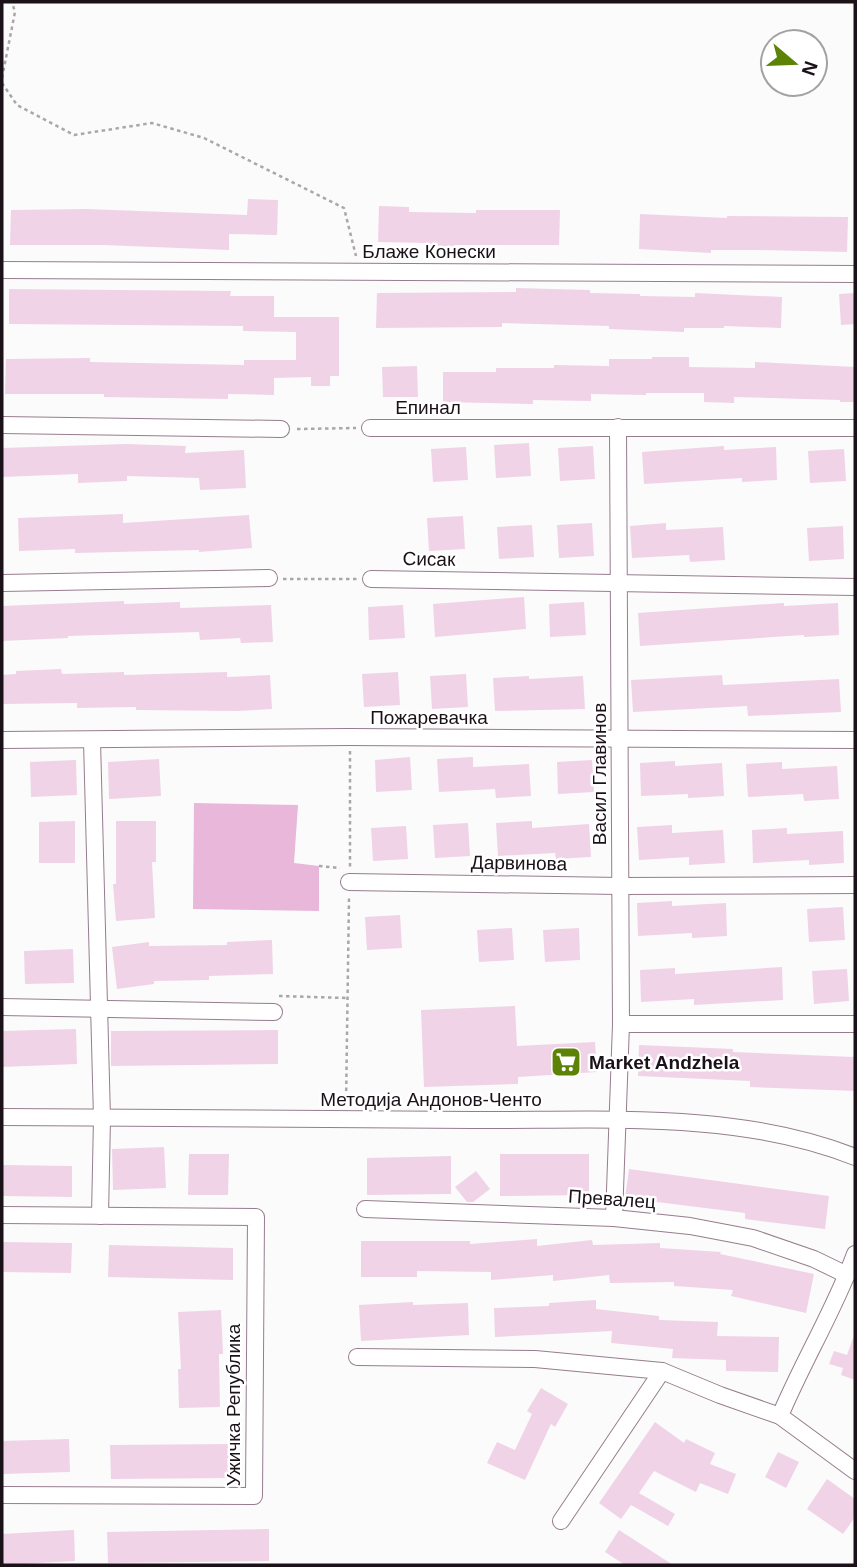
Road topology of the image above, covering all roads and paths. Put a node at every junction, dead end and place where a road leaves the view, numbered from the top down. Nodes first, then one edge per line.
1 (12, 2) edge
2 (2, 81) edge
3 (2, 270) edge
4 (360, 272) junction
5 (855, 274) edge
6 (2, 425) edge
7 (618, 427) junction
8 (370, 428) joint
9 (855, 428) edge
10 (281, 429) joint
11 (269, 578) joint
12 (371, 579) joint
13 (2, 583) edge
14 (619, 583) junction
15 (855, 587) edge
16 (349, 737) junction
17 (620, 739) junction
18 (2, 740) edge
19 (855, 740) edge
20 (92, 741) junction
21 (319, 866) dead end
22 (349, 882) joint
23 (855, 885) edge
24 (620, 886) junction
25 (348, 998) junction
26 (2, 1007) edge
27 (99, 1009) junction
28 (274, 1012) joint
29 (621, 1024) junction
30 (855, 1024) edge
31 (2, 1117) edge
32 (102, 1118) junction
33 (346, 1119) junction
34 (618, 1121) junction
35 (855, 1157) edge
36 (365, 1209) dead end
37 (2, 1215) edge
38 (100, 1216) junction
39 (614, 1218) junction
40 (855, 1254) edge
41 (847, 1275) junction
42 (357, 1357) dead end
43 (662, 1371) junction
44 (780, 1416) junction
45 (855, 1471) edge
46 (2, 1495) edge
47 (561, 1521) dead end

1 - 2 path
2 - 4 path
3 - 4 street, Блаже Конески
4 - 5 street, Блаже Конески
6 - 10 street
7 - 8 street, Епинал
7 - 9 street, Епинал
7 - 14 street, Васил Главинов
8 - 10 path, Епинал
11 - 12 path
11 - 13 street
12 - 14 street, Сисак
14 - 15 street, Сисак
14 - 17 street, Васил Главинов
16 - 17 street, Пожаревачка
16 - 20 street, Пожаревачка
16 - 21 path
17 - 19 street, Пожаревачка
17 - 24 street, Васил Главинов
18 - 20 street, Пожаревачка
20 - 27 street
22 - 24 street, Дарвинова
22 - 25 path
23 - 24 street, Дарвинова
24 - 29 street, Васил Главинов
25 - 28 path
25 - 33 path
26 - 27 street
27 - 28 street
27 - 32 street
29 - 30 street
29 - 34 street, Васил Главинов
31 - 32 street, Методија Андонов-Ченто
32 - 33 street, Методија Андонов-Ченто
32 - 38 street
33 - 34 street, Методија Андонов-Ченто
34 - 35 street, Методија Андонов-Ченто
34 - 39 street, Васил Главинов
36 - 39 street, Превалец
37 - 38 street, Ужичка Република
38 - 46 street, Ужичка Република
39 - 41 street, Превалец
40 - 41 street
41 - 44 street
42 - 43 street
43 - 44 street
43 - 47 street
44 - 45 street

